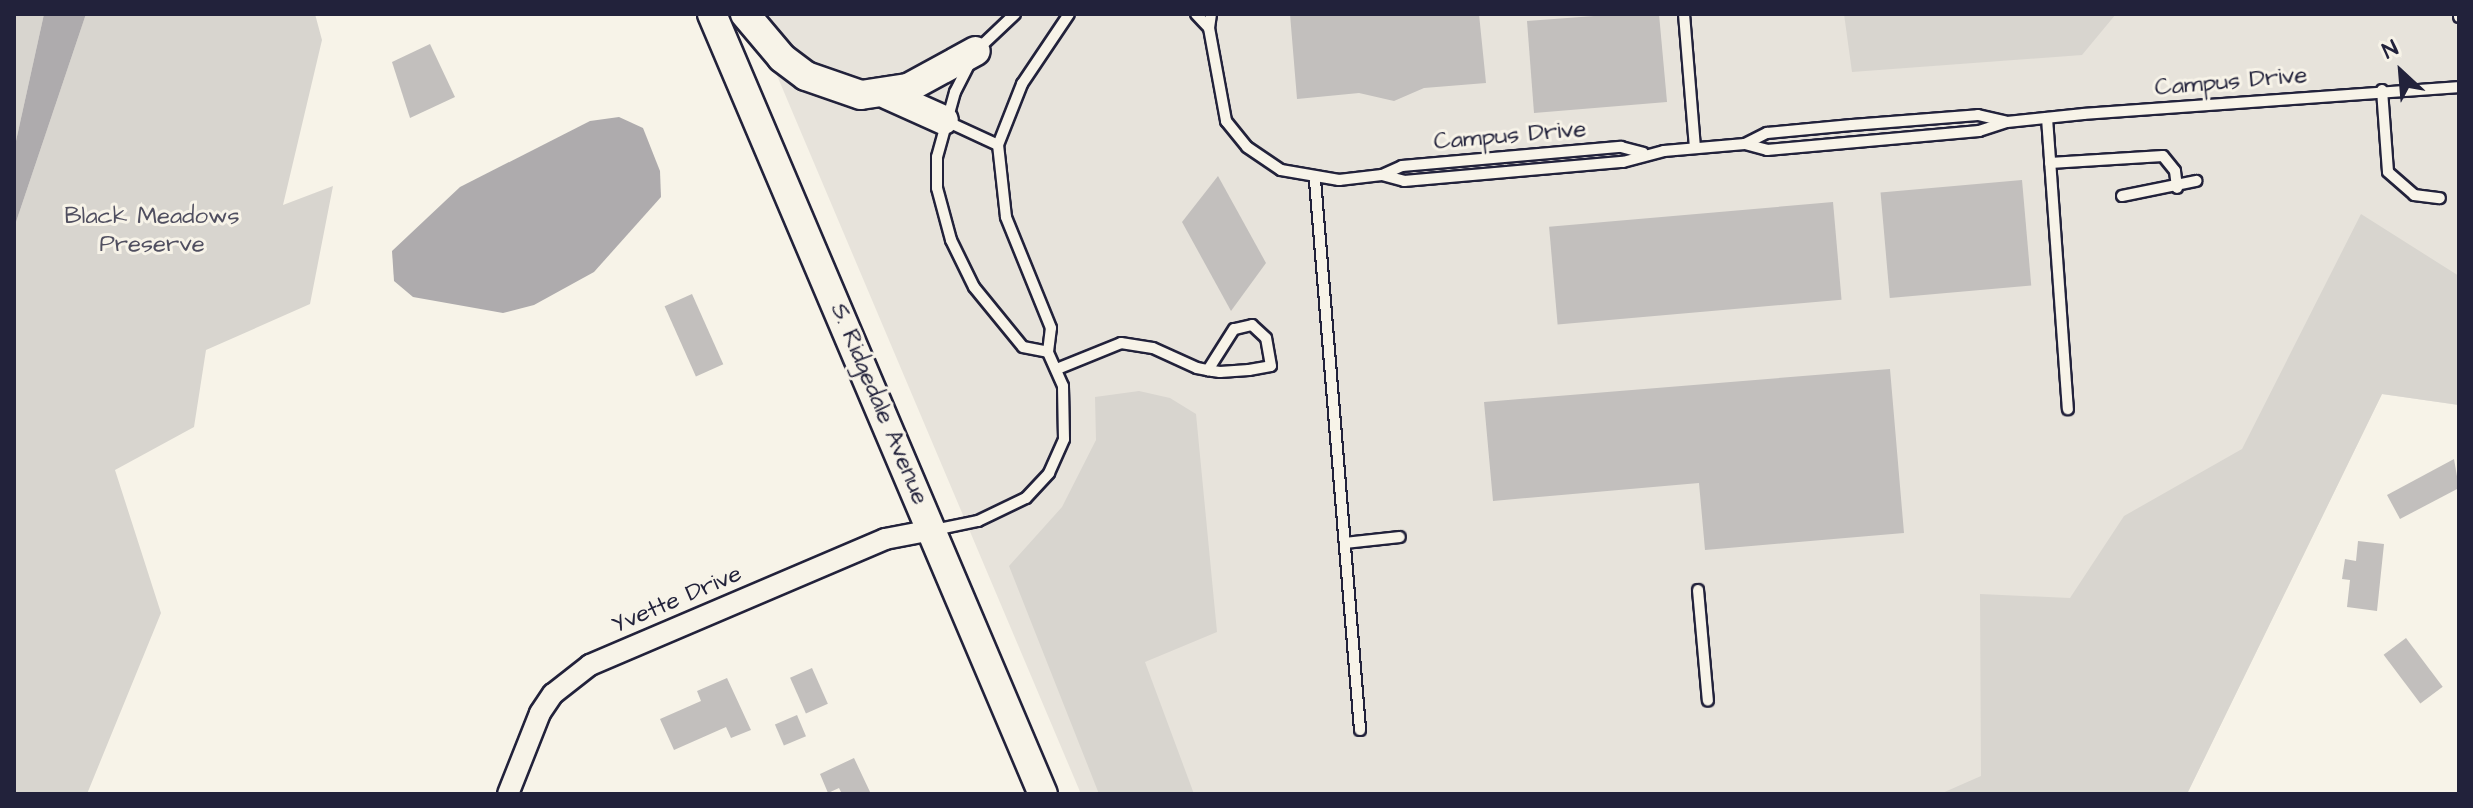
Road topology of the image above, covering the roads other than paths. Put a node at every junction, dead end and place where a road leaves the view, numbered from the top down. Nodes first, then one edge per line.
1 (712, 14) edge
2 (745, 14) edge
3 (1015, 14) edge
4 (1069, 14) edge
5 (1196, 14) edge
6 (1211, 14) edge
7 (1684, 14) edge
8 (1209, 28) junction
9 (976, 51) junction
10 (2459, 87) edge
11 (2382, 90) junction
12 (888, 95) junction
13 (2047, 118) junction
14 (944, 120) junction
15 (2007, 122) junction
16 (1745, 144) junction
17 (998, 145) junction
18 (1695, 148) junction
19 (1643, 153) junction
20 (2050, 163) junction
21 (1382, 175) junction
22 (1315, 180) junction
23 (2196, 181) dead end
24 (2177, 188) junction
25 (2122, 196) dead end
26 (2440, 198) dead end
27 (1048, 352) junction
28 (1057, 369) junction
29 (1208, 370) junction
30 (2068, 409) dead end
31 (932, 530) junction
32 (1400, 537) dead end
33 (1345, 543) junction
34 (1698, 590) dead end
35 (1708, 701) dead end
36 (1360, 730) dead end
37 (508, 794) edge
38 (1043, 794) edge

1 - 31 main road, S. Ridgedale Avenue
2 - 12 main road
3 - 9 lane
4 - 17 lane
5 - 8 lane
6 - 8 lane, Campus Drive
7 - 18 lane
8 - 22 lane, Campus Drive
9 - 12 main road
9 - 14 lane
10 - 11 lane, Campus Drive
11 - 13 lane, Campus Drive
11 - 26 lane
12 - 14 main road
13 - 15 lane, Campus Drive
13 - 20 lane
14 - 17 lane
14 - 27 lane
15 - 16 lane, Campus Drive
15 - 16 lane, Campus Drive
16 - 18 lane, Campus Drive
17 - 27 lane
18 - 19 lane, Campus Drive
19 - 21 lane, Campus Drive
19 - 21 lane, Campus Drive
20 - 24 lane
20 - 30 lane
21 - 22 lane, Campus Drive
22 - 33 lane
23 - 24 lane
24 - 25 lane
27 - 28 lane
28 - 29 lane
28 - 31 lane
29 - 29 lane
31 - 37 street, Yvette Drive
31 - 38 main road, S. Ridgedale Avenue
32 - 33 lane
33 - 36 lane
34 - 35 lane

